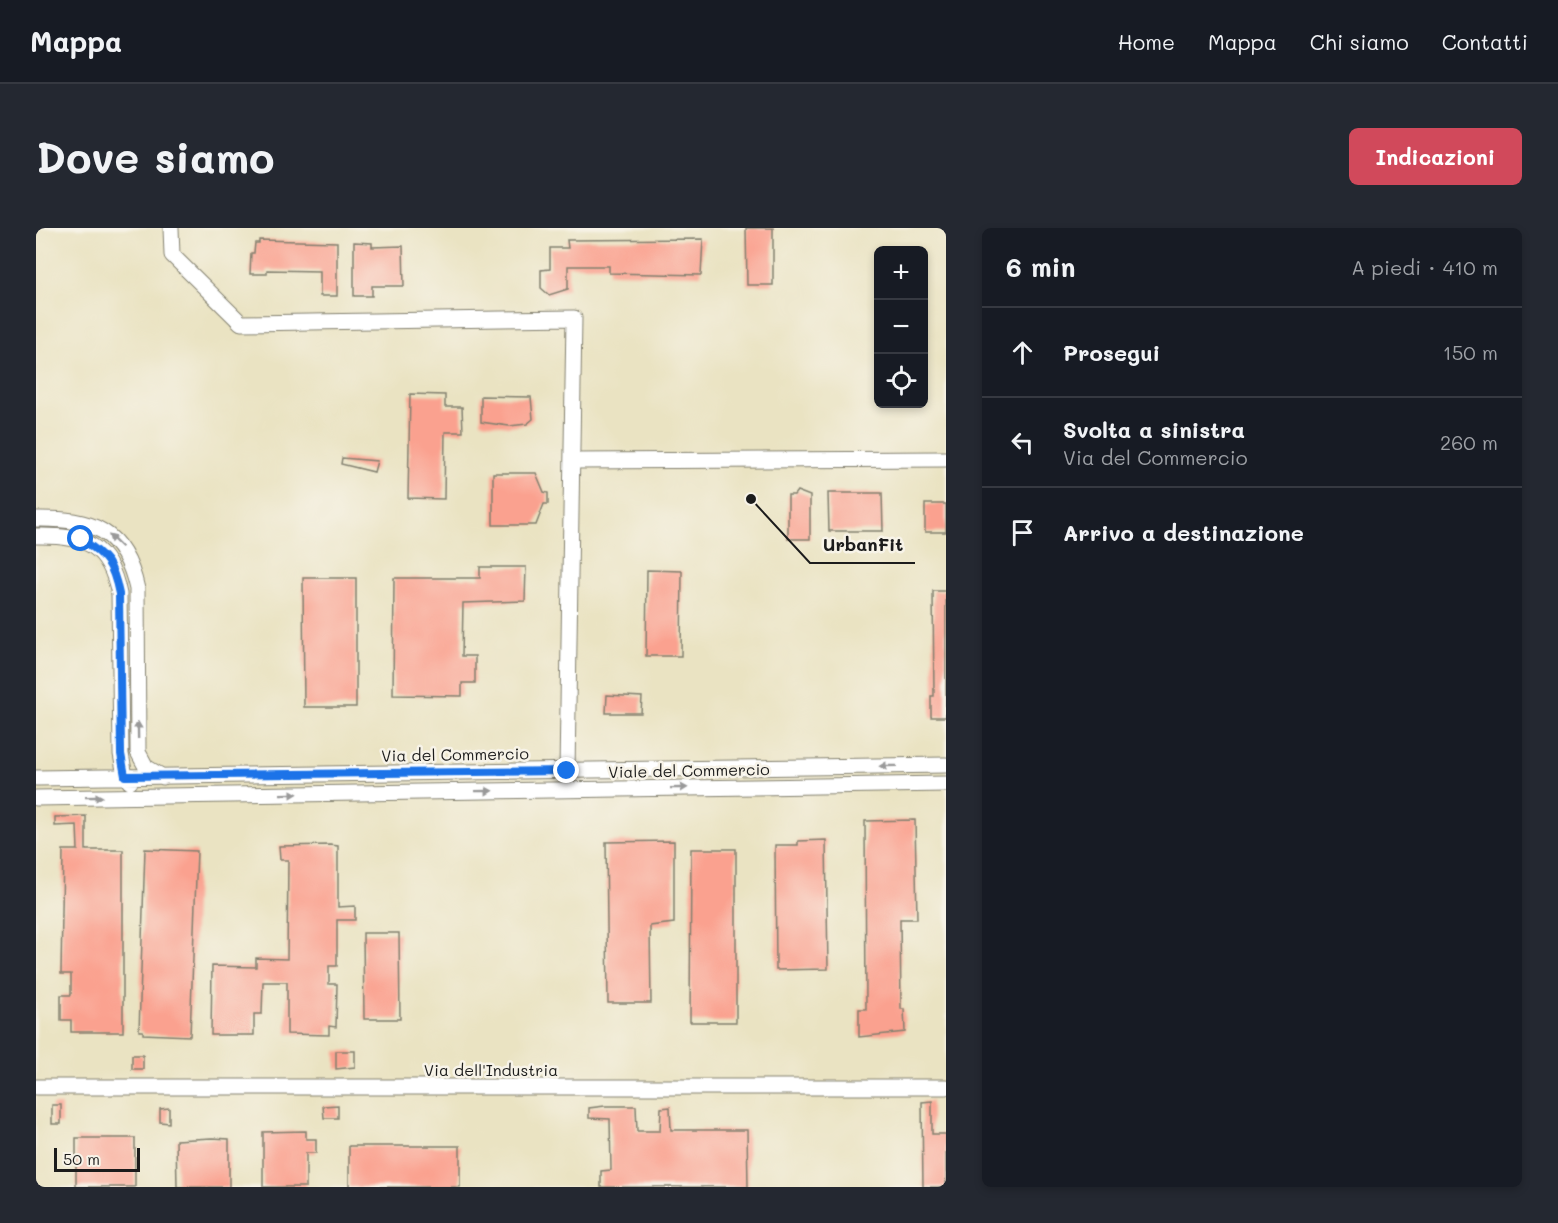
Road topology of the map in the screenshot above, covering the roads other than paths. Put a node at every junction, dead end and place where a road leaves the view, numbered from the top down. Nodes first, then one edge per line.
1 (171, 228) edge
2 (946, 459) edge
3 (572, 461) junction
4 (36, 519) edge
5 (36, 536) edge
6 (946, 765) edge
7 (567, 771) junction
8 (125, 776) junction
9 (163, 777) junction
10 (36, 778) edge
11 (946, 784) edge
12 (145, 796) junction
13 (36, 798) edge
14 (36, 1087) edge
15 (946, 1087) edge

1 - 3 street
2 - 3 street
3 - 7 street
9 -> 4 street
5 - 8 street
6 -> 7 street, Via del Commercio
7 - 9 street, Via del Commercio
8 - 9 street, Via del Commercio
8 - 10 street, Via del Commercio
8 - 12 street
12 -> 11 street, Viale del Commercio
13 -> 12 street, Viale del Commercio
14 - 15 street, Via dell'Industria

